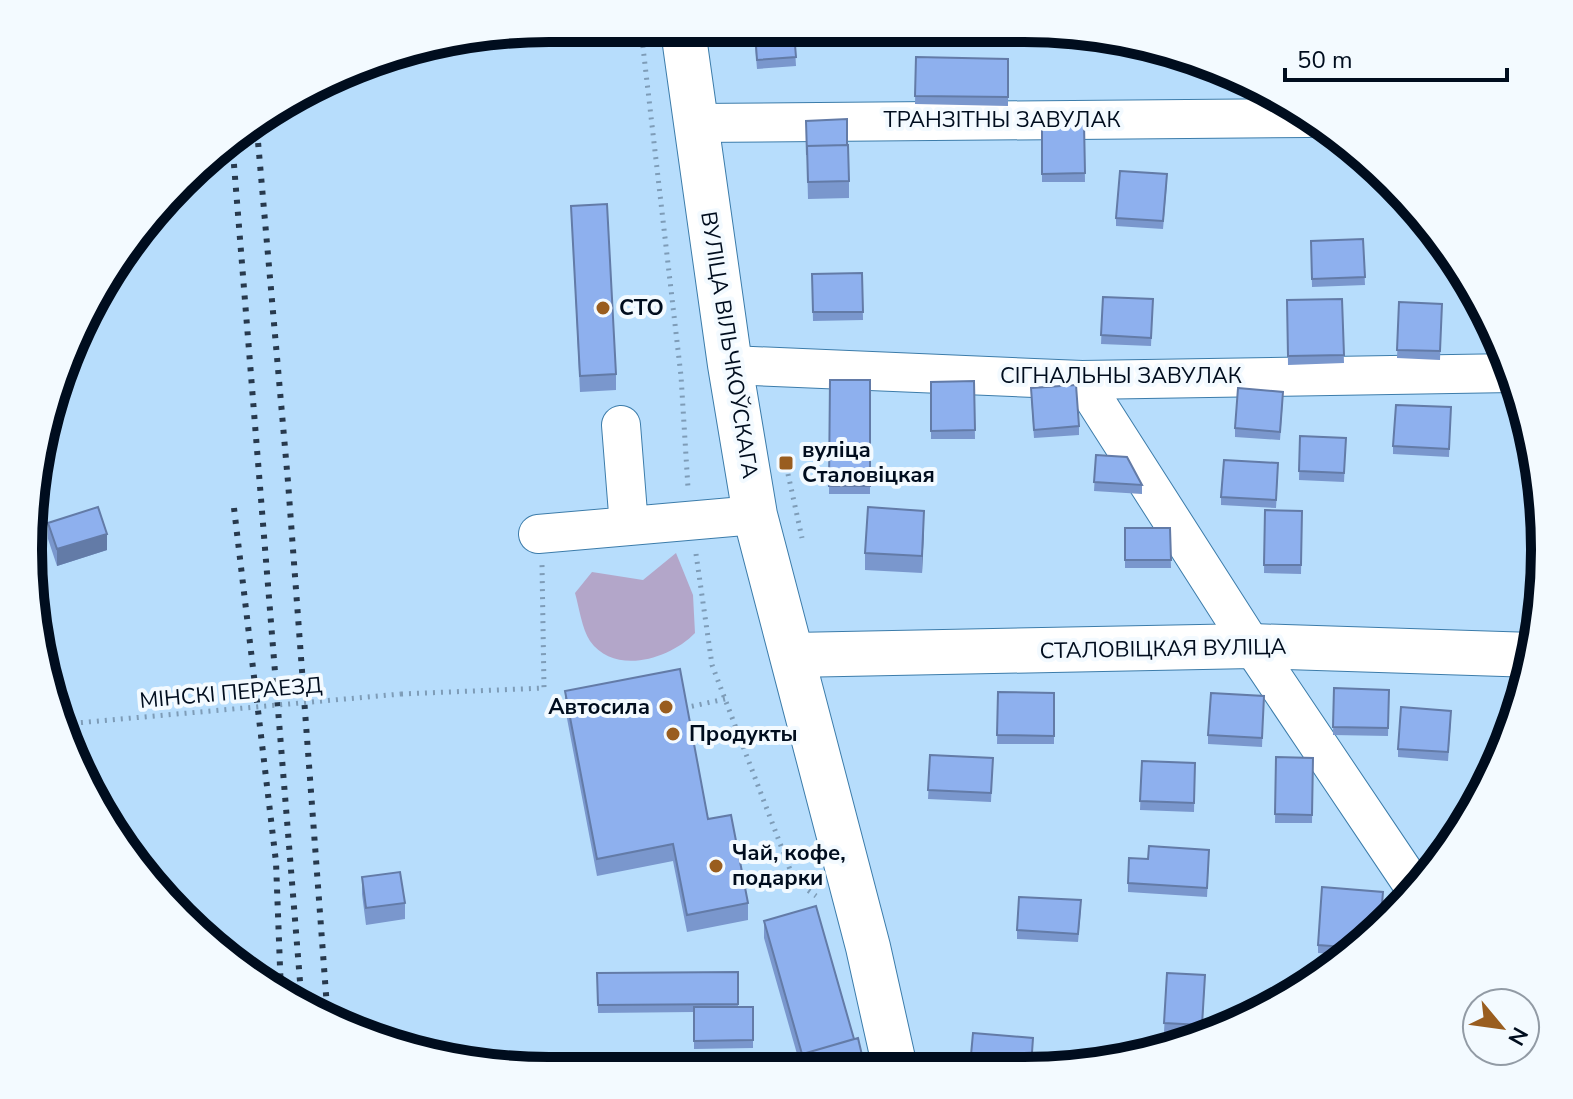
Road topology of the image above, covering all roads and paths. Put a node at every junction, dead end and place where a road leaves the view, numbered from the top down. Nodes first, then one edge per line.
1 (642, 42) edge
2 (685, 42) edge
3 (1290, 118) edge
4 (696, 123) junction
5 (730, 365) junction
6 (1499, 373) edge
7 (1082, 380) junction
8 (621, 425) dead end
9 (786, 463) dead end
10 (755, 515) junction
11 (691, 522) junction
12 (629, 526) junction
13 (538, 534) joint
14 (805, 551) dead end
15 (1252, 646) junction
16 (793, 655) junction
17 (1520, 655) edge
18 (725, 699) junction
19 (684, 708) edge
20 (73, 723) edge
21 (1409, 879) edge
22 (817, 898) dead end
23 (893, 1057) edge

1 - 11 path
2 - 4 main road, ВУЛІЦА ВІЛЬЧКОЎСКАГА
3 - 4 street, ТРАНЗІТНЫ ЗАВУЛАК
4 - 5 main road, ВУЛІЦА ВІЛЬЧКОЎСКАГА
5 - 7 street, СІГНАЛЬНЫ ЗАВУЛАК
5 - 10 main road, ВУЛІЦА ВІЛЬЧКОЎСКАГА
6 - 7 street, СІГНАЛЬНЫ ЗАВУЛАК
7 - 15 street
8 - 12 street
9 - 14 path
10 - 11 street
10 - 16 main road, ВУЛІЦА ВІЛЬЧКОЎСКАГА
11 - 12 street
11 - 18 path
12 - 13 street
13 - 20 path, МІНСКІ ПЕРАЕЗД, bridge
15 - 16 main road, СТАЛОВІЦКАЯ ВУЛІЦА
15 - 17 main road, СТАЛОВІЦКАЯ ВУЛІЦА
15 - 21 street
16 - 23 main road, ВУЛІЦА ВІЛЬЧКОЎСКАГА
18 - 19 path
18 - 22 path

